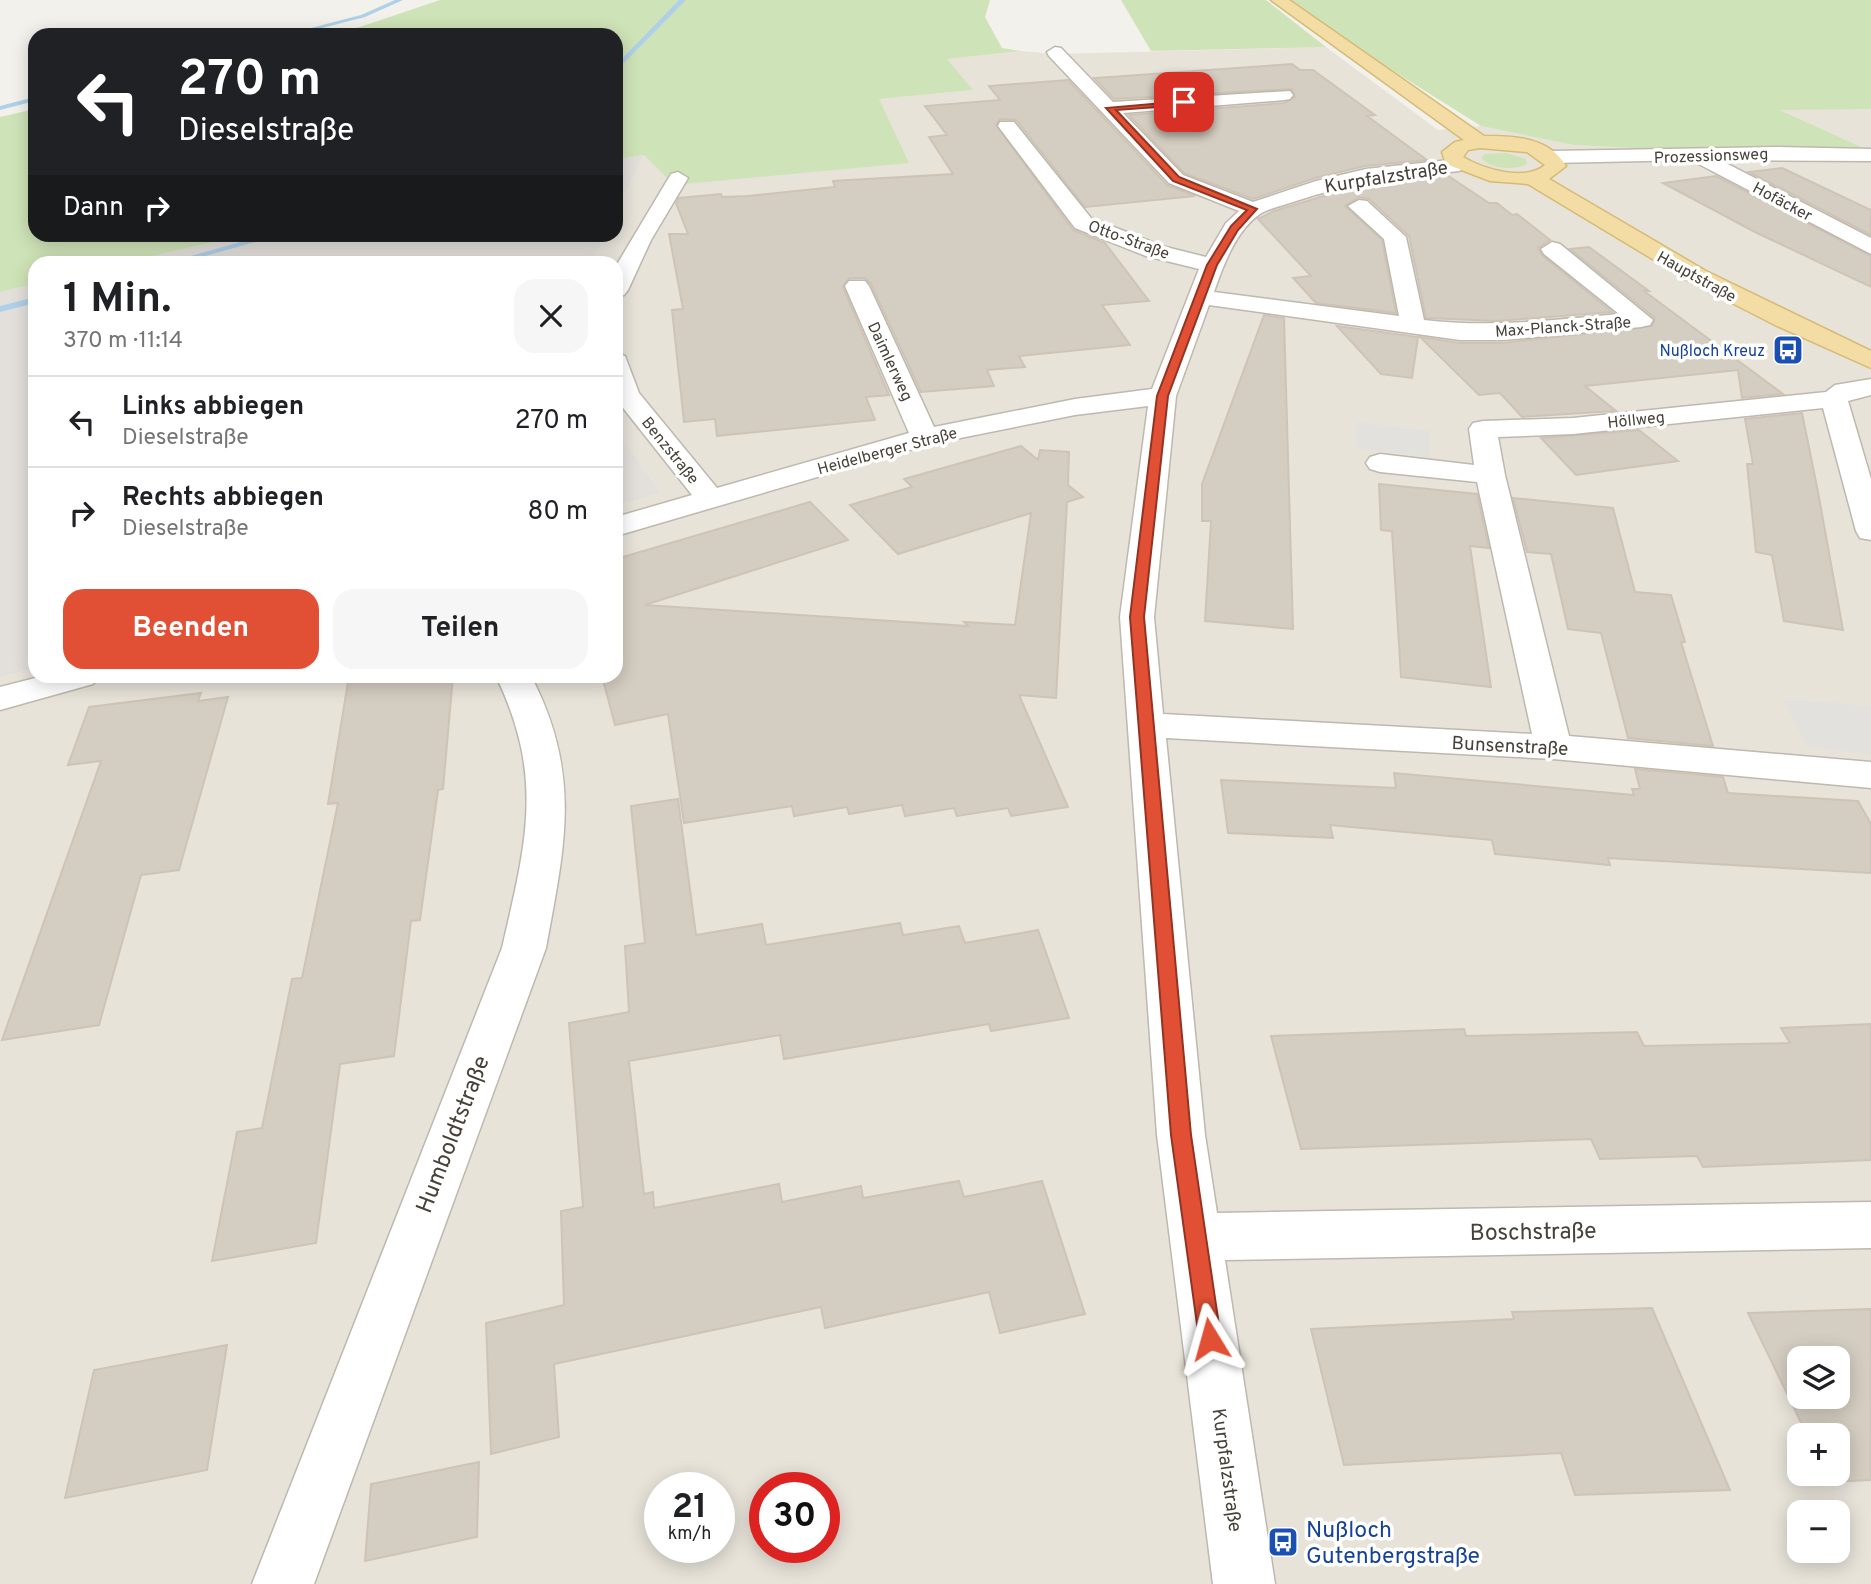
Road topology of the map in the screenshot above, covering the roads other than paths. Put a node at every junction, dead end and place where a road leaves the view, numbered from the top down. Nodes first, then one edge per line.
1 (1279, 0) edge
2 (1055, 52) dead end
3 (1284, 95) dead end
4 (1110, 108) junction
5 (1007, 126) dead end
6 (1480, 142) junction
7 (1695, 155) junction
8 (1871, 155) edge
9 (1552, 158) junction
10 (1459, 164) junction
11 (1532, 177) junction
12 (678, 178) dead end
13 (1359, 206) dead end
14 (1253, 209) junction
15 (1871, 247) edge
16 (1552, 249) dead end
17 (1212, 265) junction
18 (623, 275) edge
19 (857, 286) dead end
20 (1200, 297) junction
21 (1413, 325) junction
22 (1871, 360) edge
23 (623, 384) edge
24 (1871, 387) edge
25 (1163, 396) junction
26 (1834, 399) junction
27 (925, 437) junction
28 (1380, 463) dead end
29 (1490, 475) junction
30 (711, 500) junction
31 (623, 525) edge
32 (1871, 531) edge
33 (56, 683) edge
34 (518, 683) edge
35 (0, 699) edge
36 (1147, 725) junction
37 (1553, 747) junction
38 (1871, 775) edge
39 (1871, 1225) edge
40 (1196, 1237) junction
41 (283, 1584) edge
42 (1244, 1584) edge

1 - 6 main road
2 - 4 street
3 - 4 street
4 - 14 street
5 - 17 street, Otto-Straße
6 - 9 main road
6 - 10 main road
7 - 8 street, Prozessionsweg
7 - 9 street, Prozessionsweg
7 - 15 street, Hofäcker
9 - 11 main road
10 - 11 main road, Hauptstraße
10 - 14 street, Kurpfalzstraße
11 - 22 main road, Hauptstraße
12 - 18 street
13 - 21 street
14 - 17 street, Kurpfalzstraße
16 - 21 street, Max-Planck-Straße
17 - 20 street, Kurpfalzstraße
19 - 27 street, Daimlerweg
20 - 21 street, Max-Planck-Straße
20 - 25 street, Kurpfalzstraße
23 - 30 street, Benzstraße
24 - 26 street
25 - 27 street, Heidelberger Straße
25 - 36 street, Kurpfalzstraße
26 - 29 street, Höllweg
26 - 32 street
27 - 30 street, Heidelberger Straße
28 - 29 street
29 - 37 street, Höllweg
30 - 31 street, Heidelberger Straße
33 - 35 street
34 - 41 street, Humboldtstraße
36 - 37 street, Bunsenstraße
36 - 40 street, Kurpfalzstraße
37 - 38 street, Bunsenstraße
39 - 40 street, Boschstraße
40 - 42 street, Kurpfalzstraße

